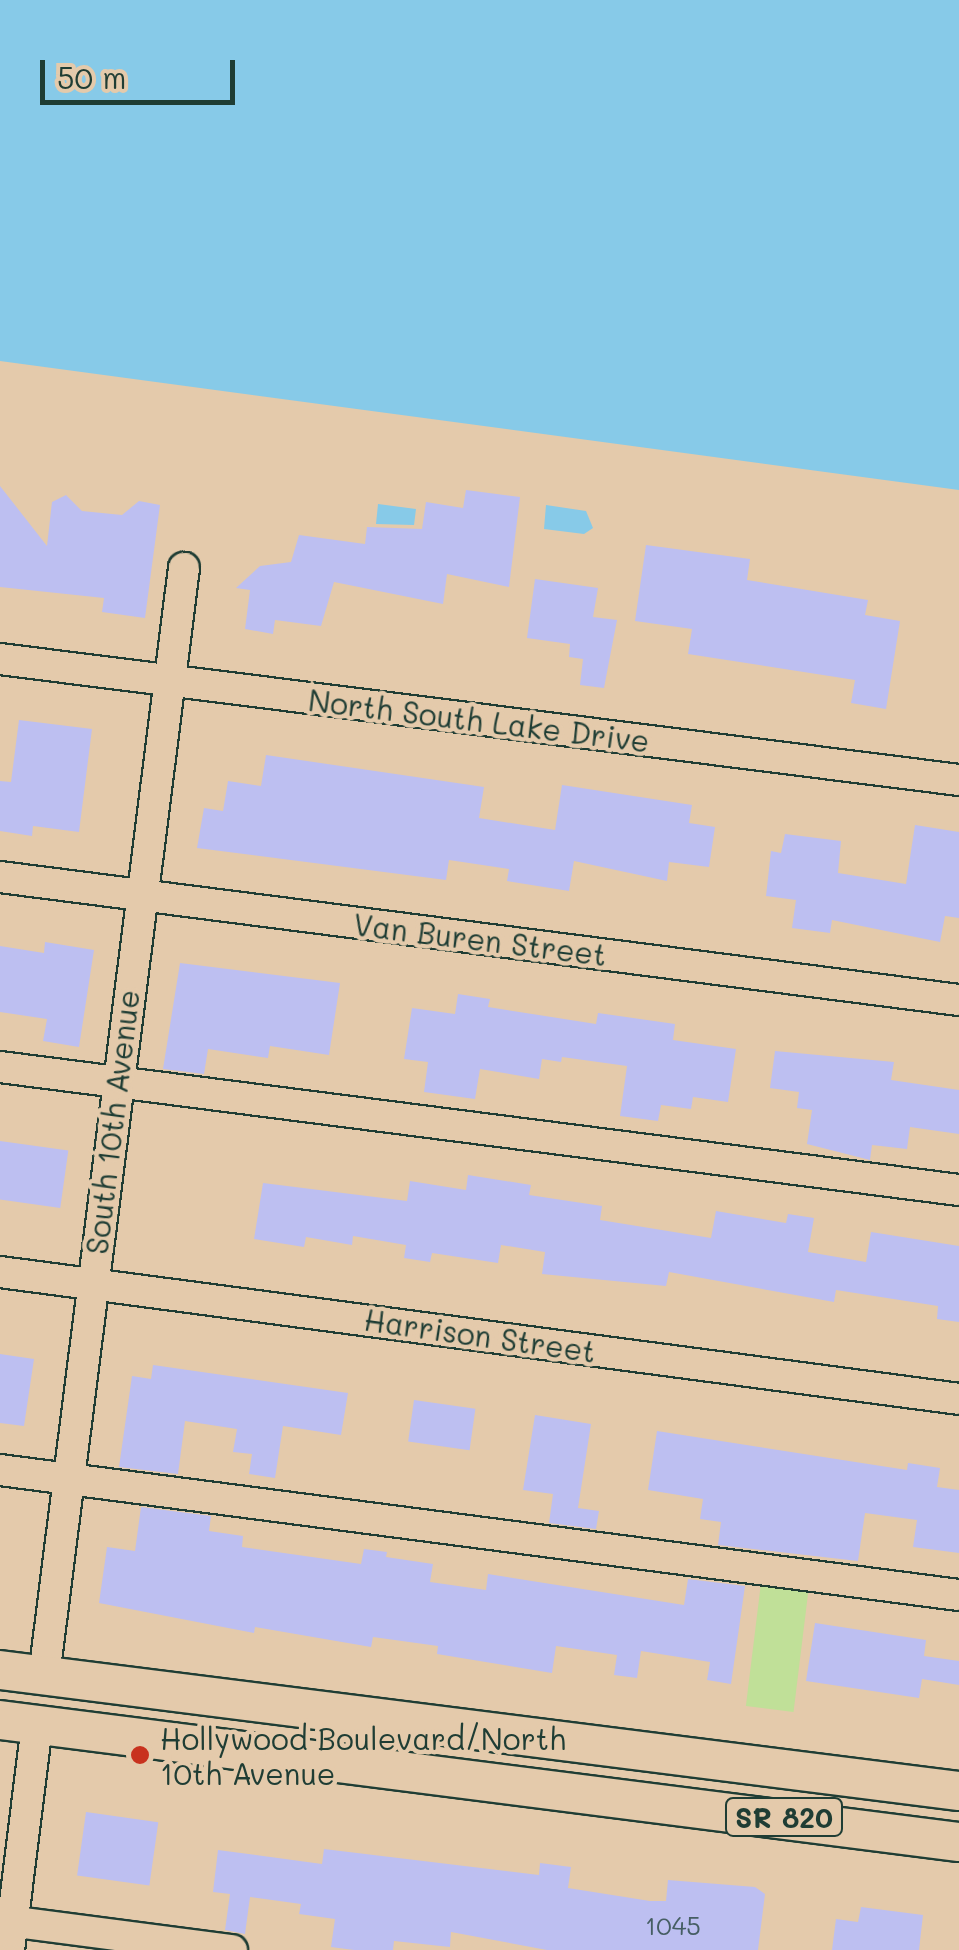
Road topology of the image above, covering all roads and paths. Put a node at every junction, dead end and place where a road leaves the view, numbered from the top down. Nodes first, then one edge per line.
1 (184, 568) dead end
2 (0, 658) edge
3 (168, 680) junction
4 (959, 780) edge
5 (0, 877) edge
6 (141, 895) junction
7 (959, 1000) edge
8 (0, 1067) edge
9 (118, 1082) junction
10 (959, 1190) edge
11 (0, 1272) edge
12 (92, 1283) junction
13 (959, 1399) edge
14 (0, 1470) edge
15 (68, 1479) junction
16 (959, 1595) edge
17 (0, 1670) edge
18 (44, 1676) junction
19 (0, 1720) edge
20 (38, 1724) junction
21 (959, 1791) edge
22 (959, 1807) edge
23 (879, 1828) junction
24 (959, 1842) edge
25 (7, 1931) edge
26 (232, 1950) edge

1 - 3 street, South 10th Avenue
2 - 3 street, North South Lake Drive
3 - 4 street, North South Lake Drive
3 - 6 street, South 10th Avenue
5 - 6 street, Van Buren Street
6 - 7 street, Van Buren Street
6 - 9 street, South 10th Avenue
8 - 9 street
9 - 10 street
9 - 12 street, South 10th Avenue
11 - 12 street, Harrison Street
12 - 13 street, Harrison Street
12 - 15 street, South 10th Avenue
14 - 15 street
15 - 16 street
15 - 18 street, South 10th Avenue
17 - 18 main road, SR 820
18 - 21 main road, SR 820
19 - 20 main road, SR 820
20 - 23 main road, SR 820
20 - 25 street
22 - 23 main road
23 - 24 main road, SR 820
25 - 26 street

